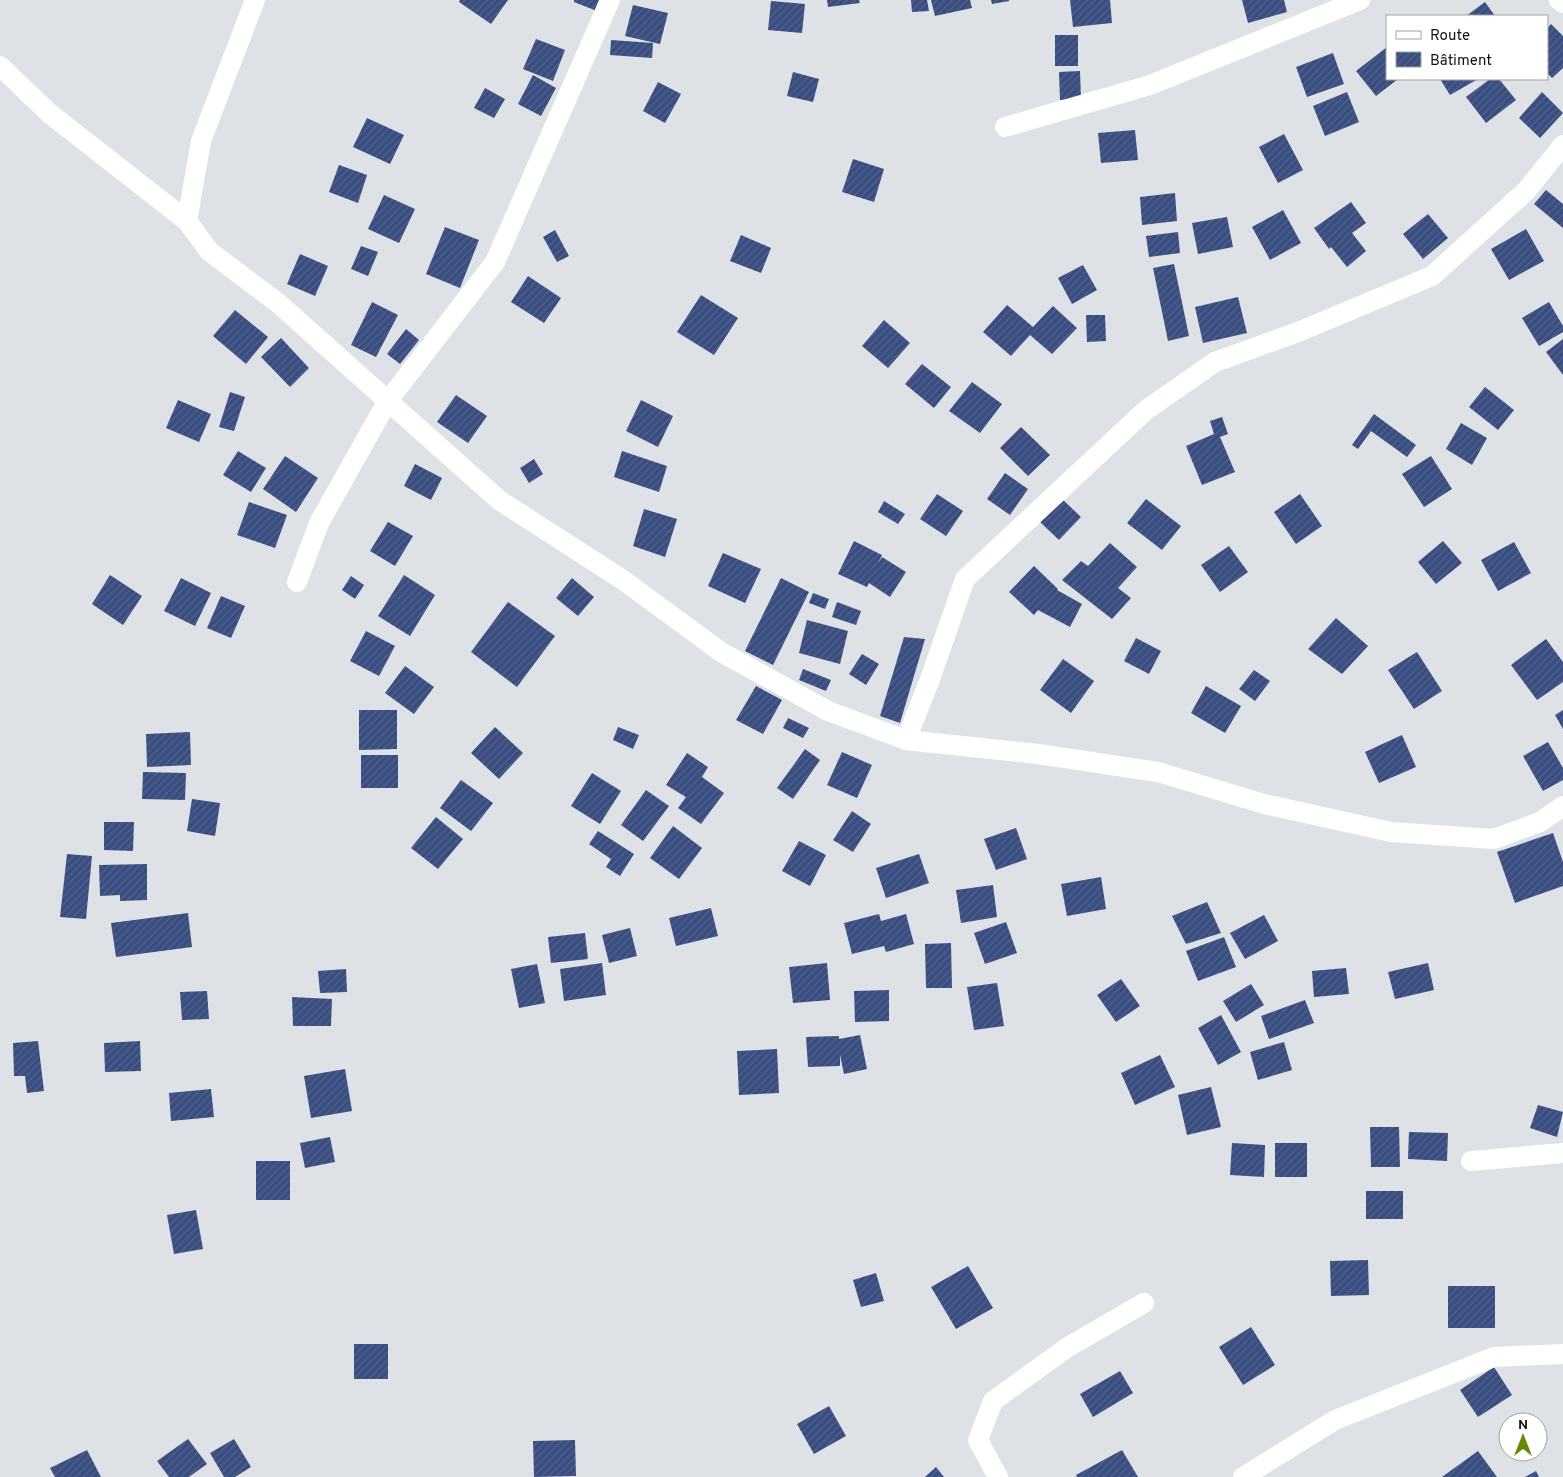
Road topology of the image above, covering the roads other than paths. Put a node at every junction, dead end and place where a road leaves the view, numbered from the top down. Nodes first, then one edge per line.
1 (255, 0) edge
2 (610, 0) edge
3 (1360, 0) edge
4 (1559, 0) edge
5 (1563, 3) edge
6 (0, 66) edge
7 (1006, 128) dead end
8 (1563, 145) edge
9 (187, 221) junction
10 (386, 402) junction
11 (297, 582) dead end
12 (906, 740) junction
13 (1563, 806) edge
14 (1563, 1153) edge
15 (1470, 1161) dead end
16 (1144, 1303) dead end
17 (1563, 1354) edge
18 (998, 1477) edge
19 (1243, 1477) edge

1 - 9 street
2 - 10 street
3 - 7 street
4 - 5 street
6 - 9 street
8 - 12 street
9 - 10 street
10 - 11 street
10 - 12 street
12 - 13 street
14 - 15 street
16 - 18 street
17 - 19 street

